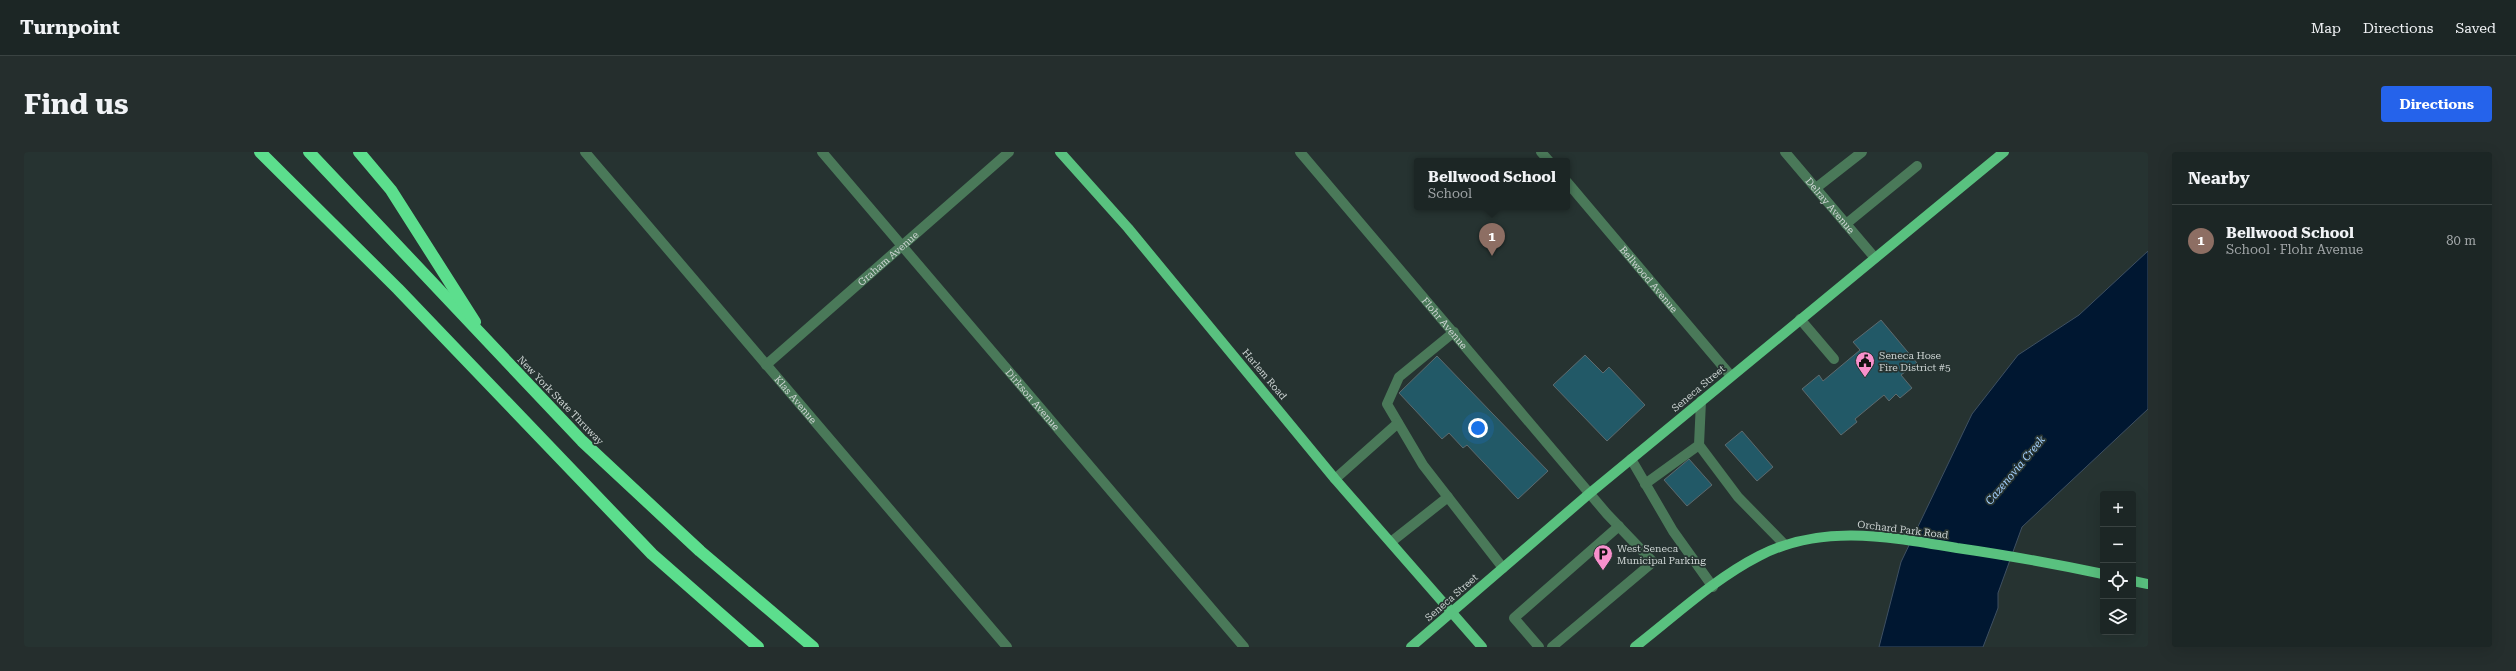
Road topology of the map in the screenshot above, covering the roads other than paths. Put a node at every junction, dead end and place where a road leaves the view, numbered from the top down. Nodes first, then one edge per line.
1 (260, 152) edge
2 (309, 152) edge
3 (359, 152) edge
4 (585, 152) edge
5 (822, 152) edge
6 (1009, 152) edge
7 (1060, 152) edge
8 (1300, 152) edge
9 (1785, 152) edge
10 (1862, 152) edge
11 (2004, 152) edge
12 (1917, 166) dead end
13 (1570, 186) edge
14 (1816, 188) junction
15 (1846, 224) junction
16 (901, 244) junction
17 (1876, 258) junction
18 (1800, 319) junction
19 (1454, 332) junction
20 (491, 346) junction
21 (1834, 359) dead end
22 (766, 365) junction
23 (1731, 376) junction
24 (1701, 401) junction
25 (1398, 423) junction
26 (1699, 445) junction
27 (1631, 459) junction
28 (1335, 479) junction
29 (1645, 484) junction
30 (1590, 493) junction
31 (1448, 497) junction
32 (1619, 526) junction
33 (1391, 542) junction
34 (1785, 545) junction
35 (1503, 568) junction
36 (2100, 573) edge
37 (2136, 581) edge
38 (2148, 584) edge
39 (1713, 587) junction
40 (1452, 613) junction
41 (758, 647) edge
42 (813, 647) edge
43 (1007, 647) edge
44 (1244, 647) edge
45 (1411, 647) edge
46 (1482, 647) edge
47 (1539, 647) edge
48 (1552, 647) edge
49 (1635, 647) edge

1 - 41 highway
2 - 20 highway, New York State Thruway
3 - 20 highway
4 - 22 street, Klas Avenue
5 - 16 street, Dirkson Avenue
6 - 16 street, Graham Avenue
7 - 28 main road, Harlem Road
8 - 19 street, Flohr Avenue
9 - 14 street, Delray Avenue
10 - 14 street
11 - 17 main road, Seneca Street
12 - 15 street
13 - 23 street, Bellwood Avenue
14 - 15 street, Delray Avenue
15 - 17 street, Delray Avenue
16 - 22 street, Graham Avenue
16 - 44 street, Dirkson Avenue
17 - 18 main road, Seneca Street
18 - 21 street
18 - 23 main road, Seneca Street
19 - 25 street
19 - 30 street, Flohr Avenue
20 - 42 highway, New York State Thruway
22 - 43 street, Klas Avenue
23 - 24 main road, Seneca Street
24 - 26 street
24 - 27 main road, Seneca Street
25 - 28 street
25 - 31 street
26 - 29 street
26 - 34 street
27 - 29 street
27 - 30 main road, Seneca Street
28 - 33 main road, Harlem Road
29 - 39 street
30 - 32 street, Flohr Avenue
30 - 35 main road, Seneca Street
31 - 33 street
31 - 35 street
32 - 47 street
32 - 48 street, Flohr Avenue
33 - 40 main road, Harlem Road
34 - 36 main road, Orchard Park Road
34 - 39 main road, Orchard Park Road
35 - 40 main road, Seneca Street
37 - 38 main road
39 - 49 main road, Orchard Park Road
40 - 45 main road, Seneca Street
40 - 46 main road

